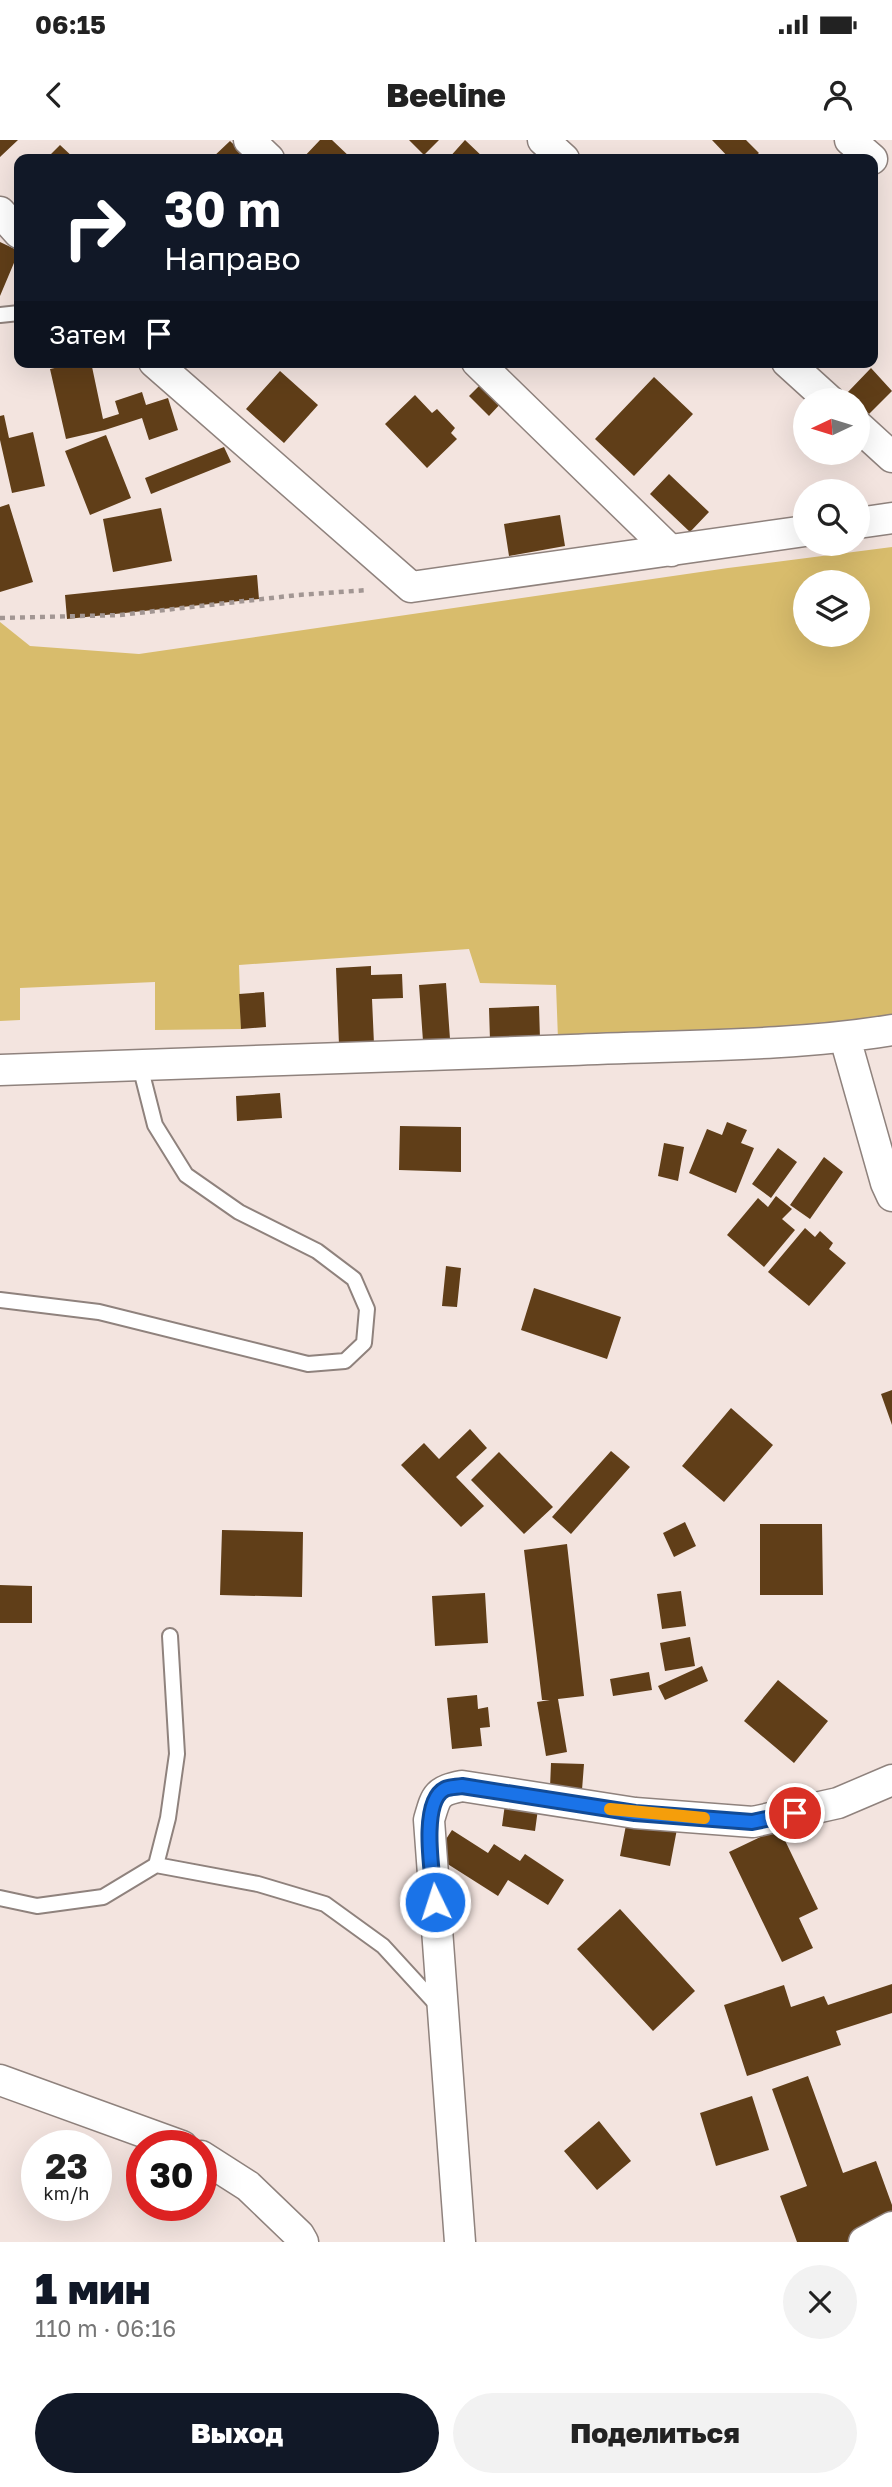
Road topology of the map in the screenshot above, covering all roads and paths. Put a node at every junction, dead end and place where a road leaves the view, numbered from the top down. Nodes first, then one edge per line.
1 (249, 140) edge
2 (543, 140) edge
3 (850, 140) edge
4 (264, 154) edge
5 (558, 154) edge
6 (866, 154) edge
7 (878, 164) edge
8 (892, 176) edge
9 (0, 212) edge
10 (14, 227) edge
11 (162, 368) edge
12 (483, 368) edge
13 (794, 368) edge
14 (816, 388) edge
15 (870, 437) edge
16 (892, 457) edge
17 (892, 518) edge
18 (870, 521) edge
19 (793, 533) edge
20 (671, 551) junction
21 (411, 587) junction
22 (0, 618) edge
23 (892, 1030) edge
24 (845, 1038) junction
25 (140, 1066) junction
26 (0, 1070) edge
27 (892, 1196) edge
28 (0, 1300) edge
29 (170, 1636) dead end
30 (892, 1780) edge
31 (156, 1865) junction
32 (0, 1898) edge
33 (444, 2012) junction
34 (0, 2080) edge
35 (138, 2130) edge
36 (217, 2166) edge
37 (892, 2227) edge
38 (303, 2242) edge
39 (460, 2242) edge
40 (864, 2242) edge

1 - 4 street
2 - 5 street
3 - 6 street
7 - 8 street
9 - 10 street
11 - 21 street
12 - 20 street
13 - 14 street
15 - 16 street
17 - 18 street
19 - 20 street
20 - 21 street
21 - 22 path
23 - 24 street
24 - 25 street
24 - 27 street
25 - 26 street
25 - 28 lane
29 - 31 lane
30 - 33 street
31 - 32 lane
31 - 33 lane
33 - 39 street
34 - 35 street
36 - 38 street
37 - 40 street

